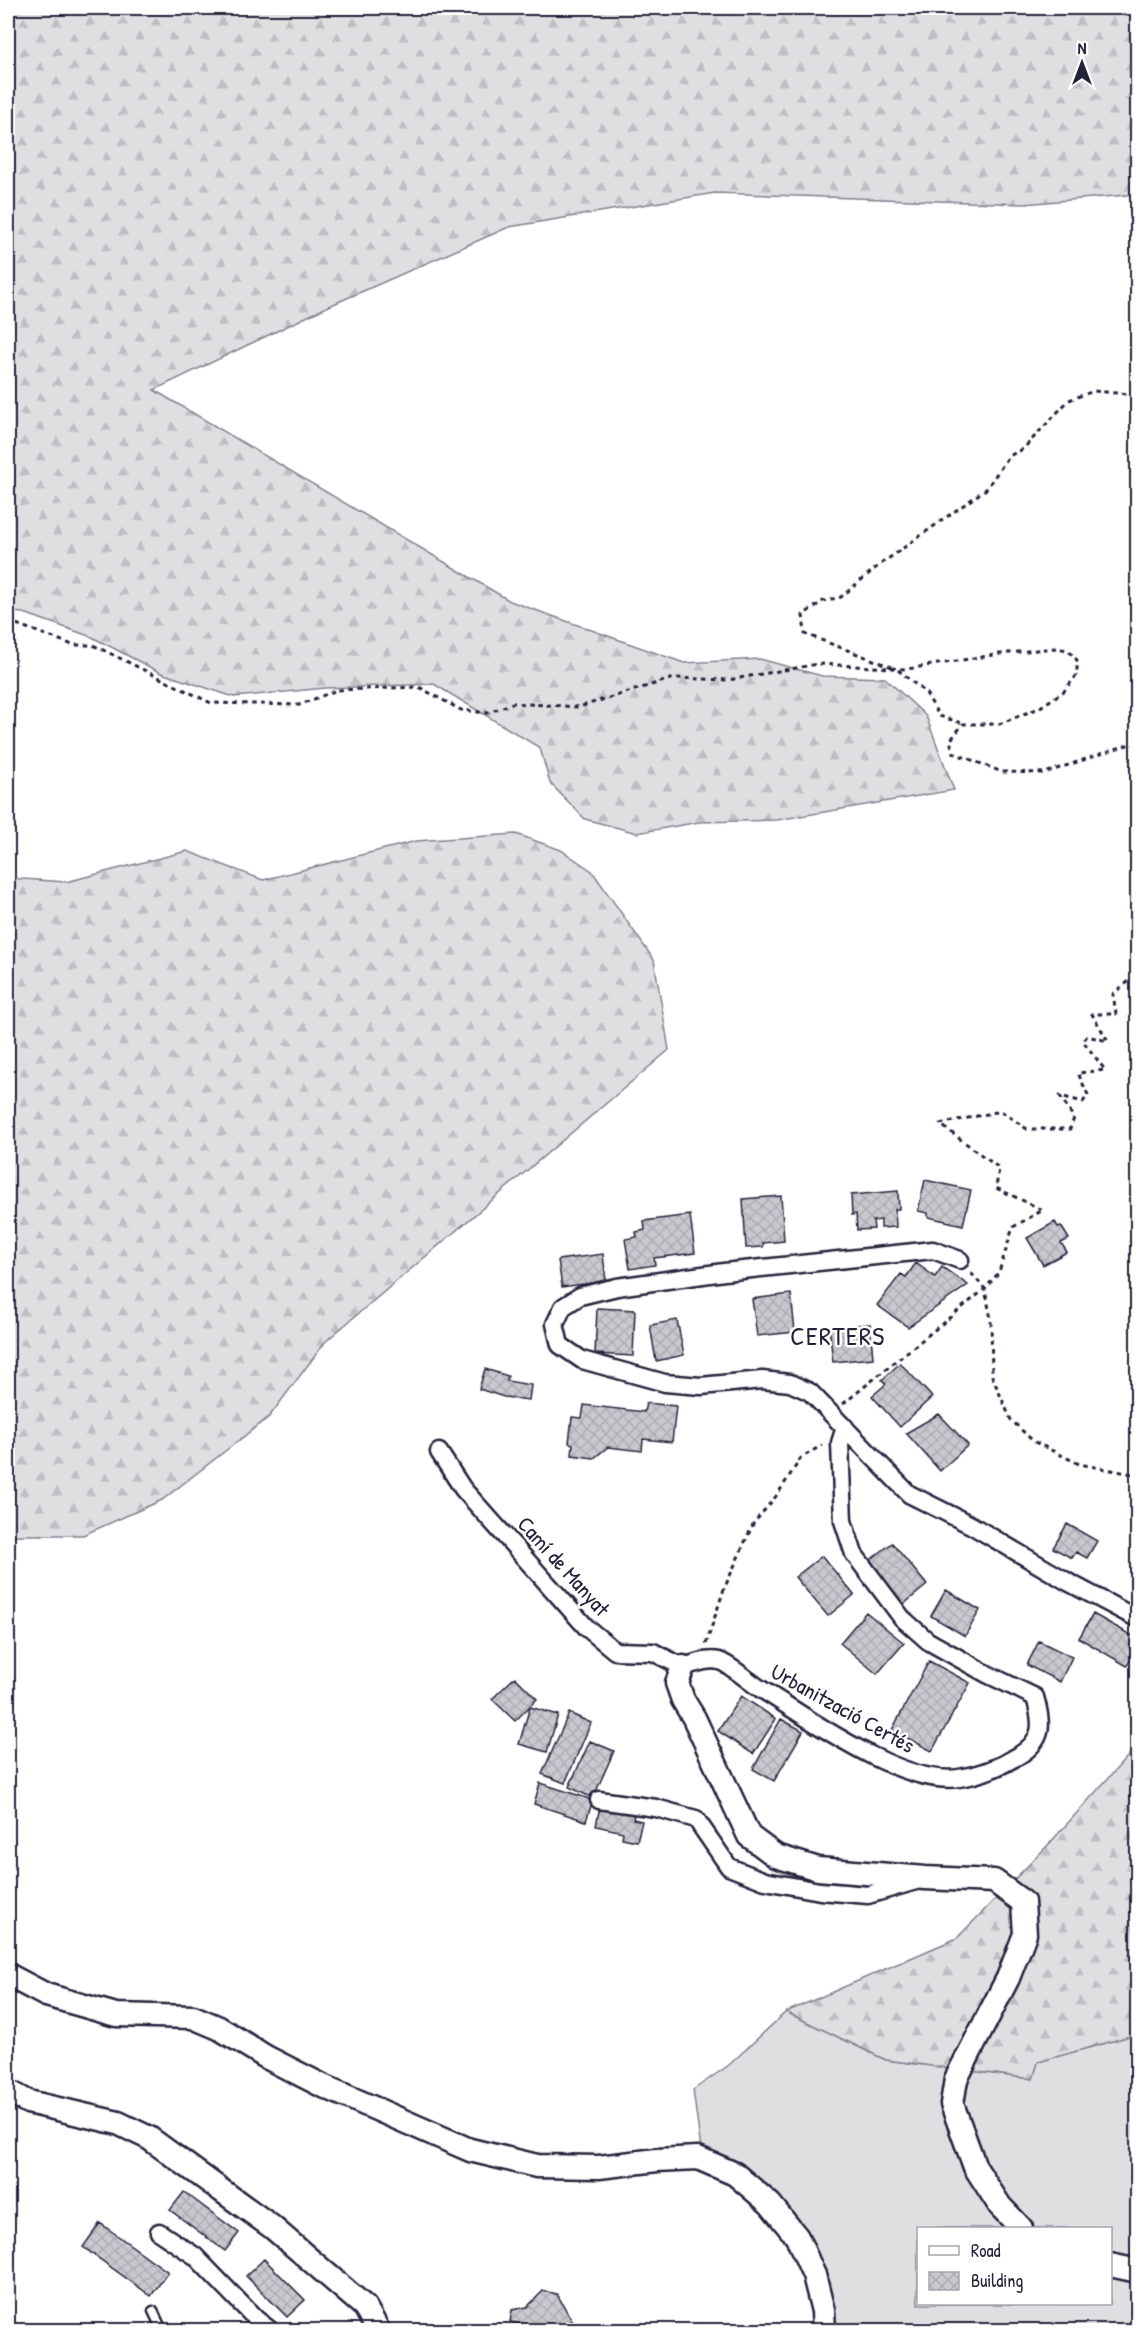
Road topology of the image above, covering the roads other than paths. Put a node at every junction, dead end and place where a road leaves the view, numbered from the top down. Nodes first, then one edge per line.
1 (960, 1260) road end
2 (845, 1427) junction
3 (439, 1452) dead end
4 (1137, 1619) edge
5 (683, 1667) junction
6 (599, 1800) dead end
7 (925, 1878) junction
8 (8, 1975) edge
9 (8, 2091) edge
10 (1019, 2227) edge
11 (159, 2232) dead end
12 (1112, 2265) edge
13 (1137, 2271) edge
14 (153, 2311) dead end
15 (162, 2331) edge
16 (270, 2331) edge
17 (378, 2331) edge
18 (824, 2331) edge

1 - 2 street
2 - 4 street
2 - 5 street, Urbanització Certés
3 - 5 street, Camí de Manyat
5 - 7 main road
6 - 7 street
7 - 10 main road
8 - 18 main road
9 - 17 main road
11 - 16 street
12 - 13 main road
14 - 15 lane

